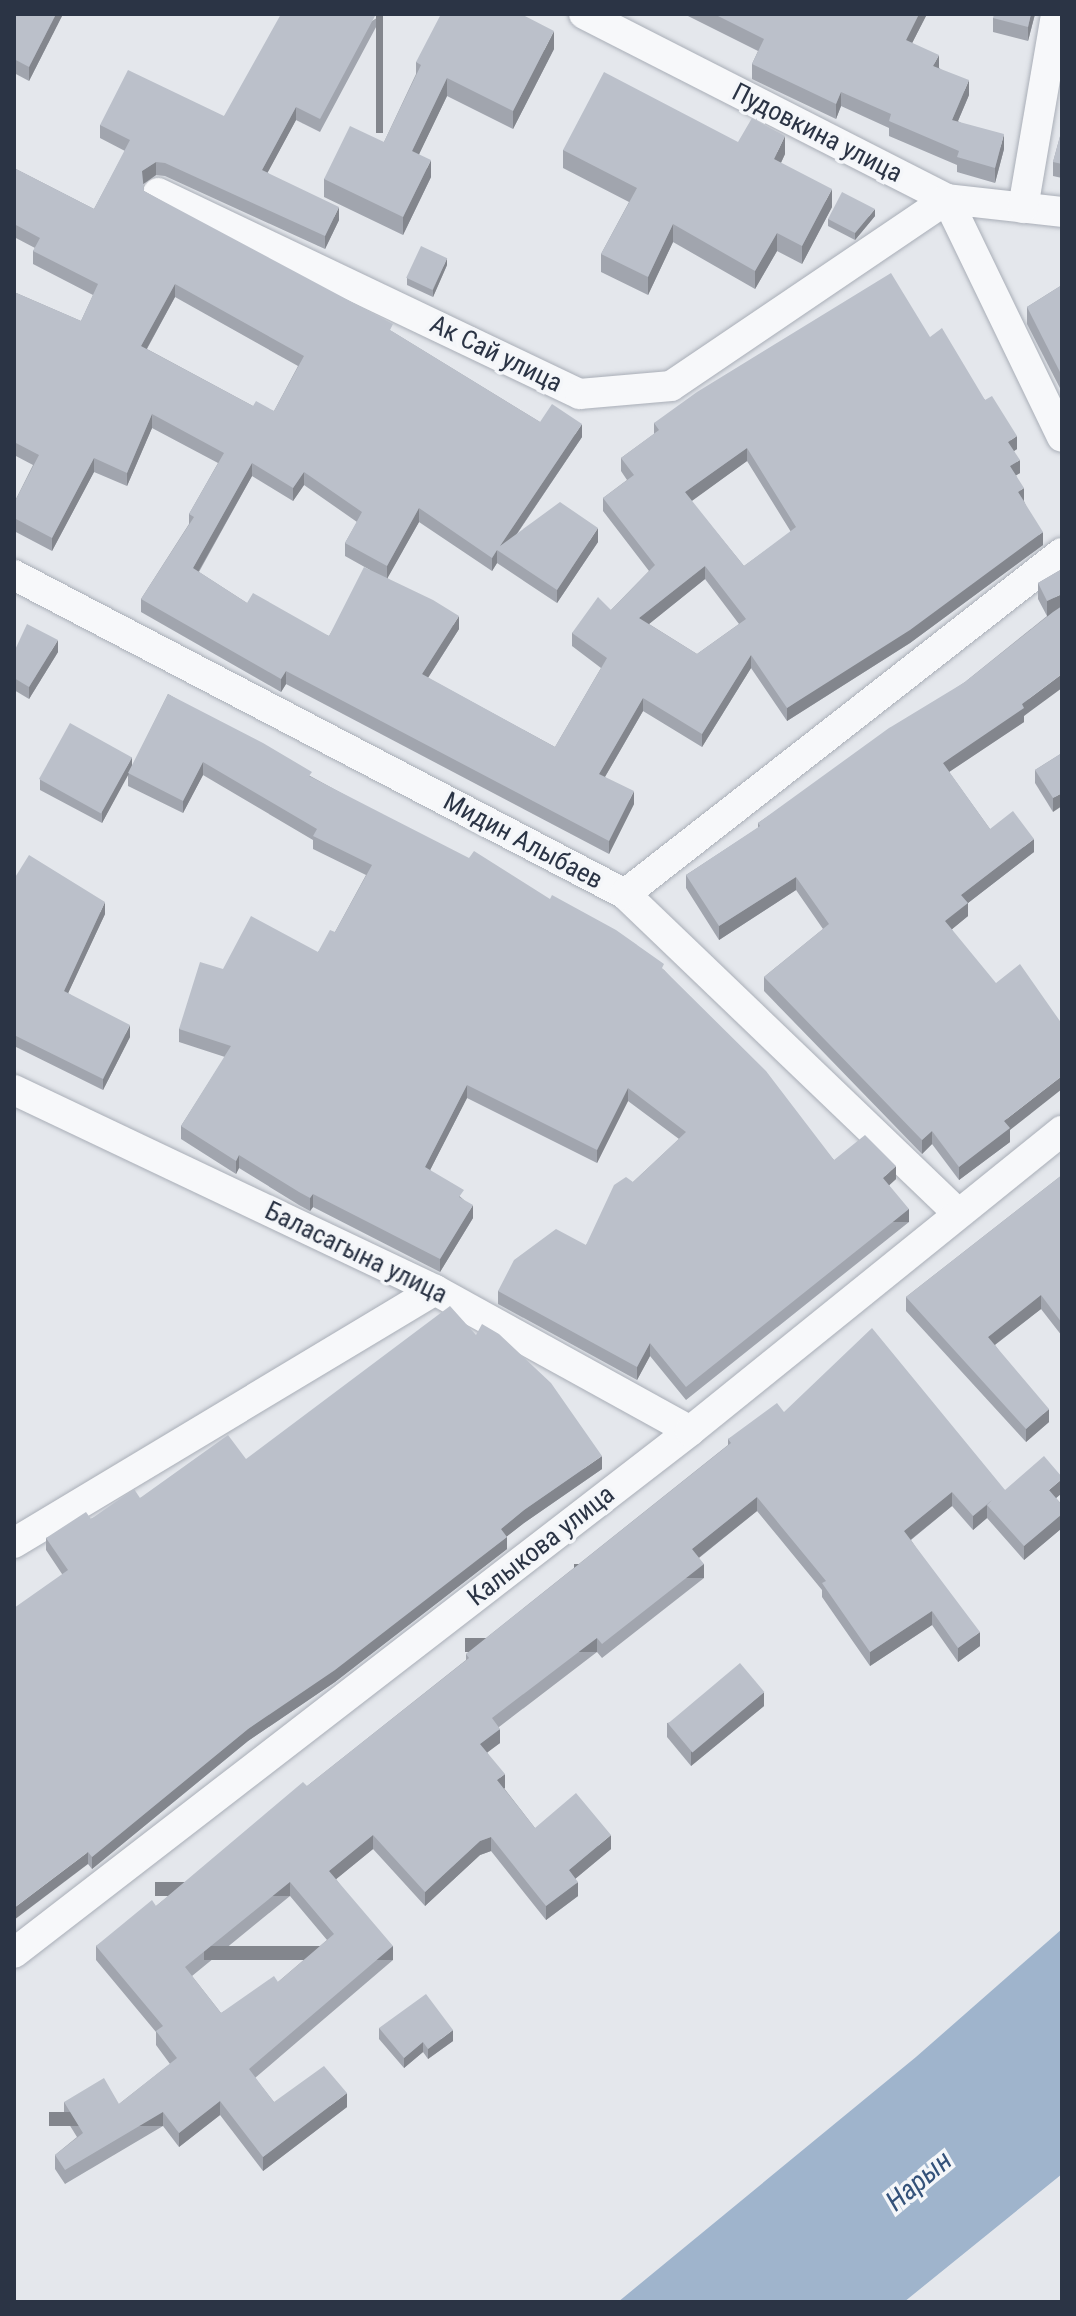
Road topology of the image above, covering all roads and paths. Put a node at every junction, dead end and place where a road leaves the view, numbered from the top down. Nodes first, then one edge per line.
1 (584, 14) edge
2 (1056, 14) edge
3 (158, 193) dead end
4 (947, 199) junction
5 (1023, 208) junction
6 (1062, 212) edge
7 (1062, 437) edge
8 (1062, 553) edge
9 (14, 575) edge
10 (625, 894) junction
11 (14, 1090) edge
12 (1062, 1131) edge
13 (957, 1212) junction
14 (435, 1290) junction
15 (690, 1431) junction
16 (14, 1543) edge
17 (14, 1953) edge

1 - 4 street, Пудовкина улица
2 - 5 street
3 - 4 street, Ак Сай улица
4 - 5 street, Пудовкина улица
4 - 7 street
5 - 6 street, Пудовкина улица
8 - 10 street
9 - 10 street, Мидин Алыбаев
10 - 13 street, Мидин Алыбаев
11 - 14 street, Баласагына улица
12 - 13 street, Калыкова улица
13 - 15 street, Калыкова улица
14 - 15 street, Баласагына улица
14 - 16 street
15 - 17 street, Калыкова улица

